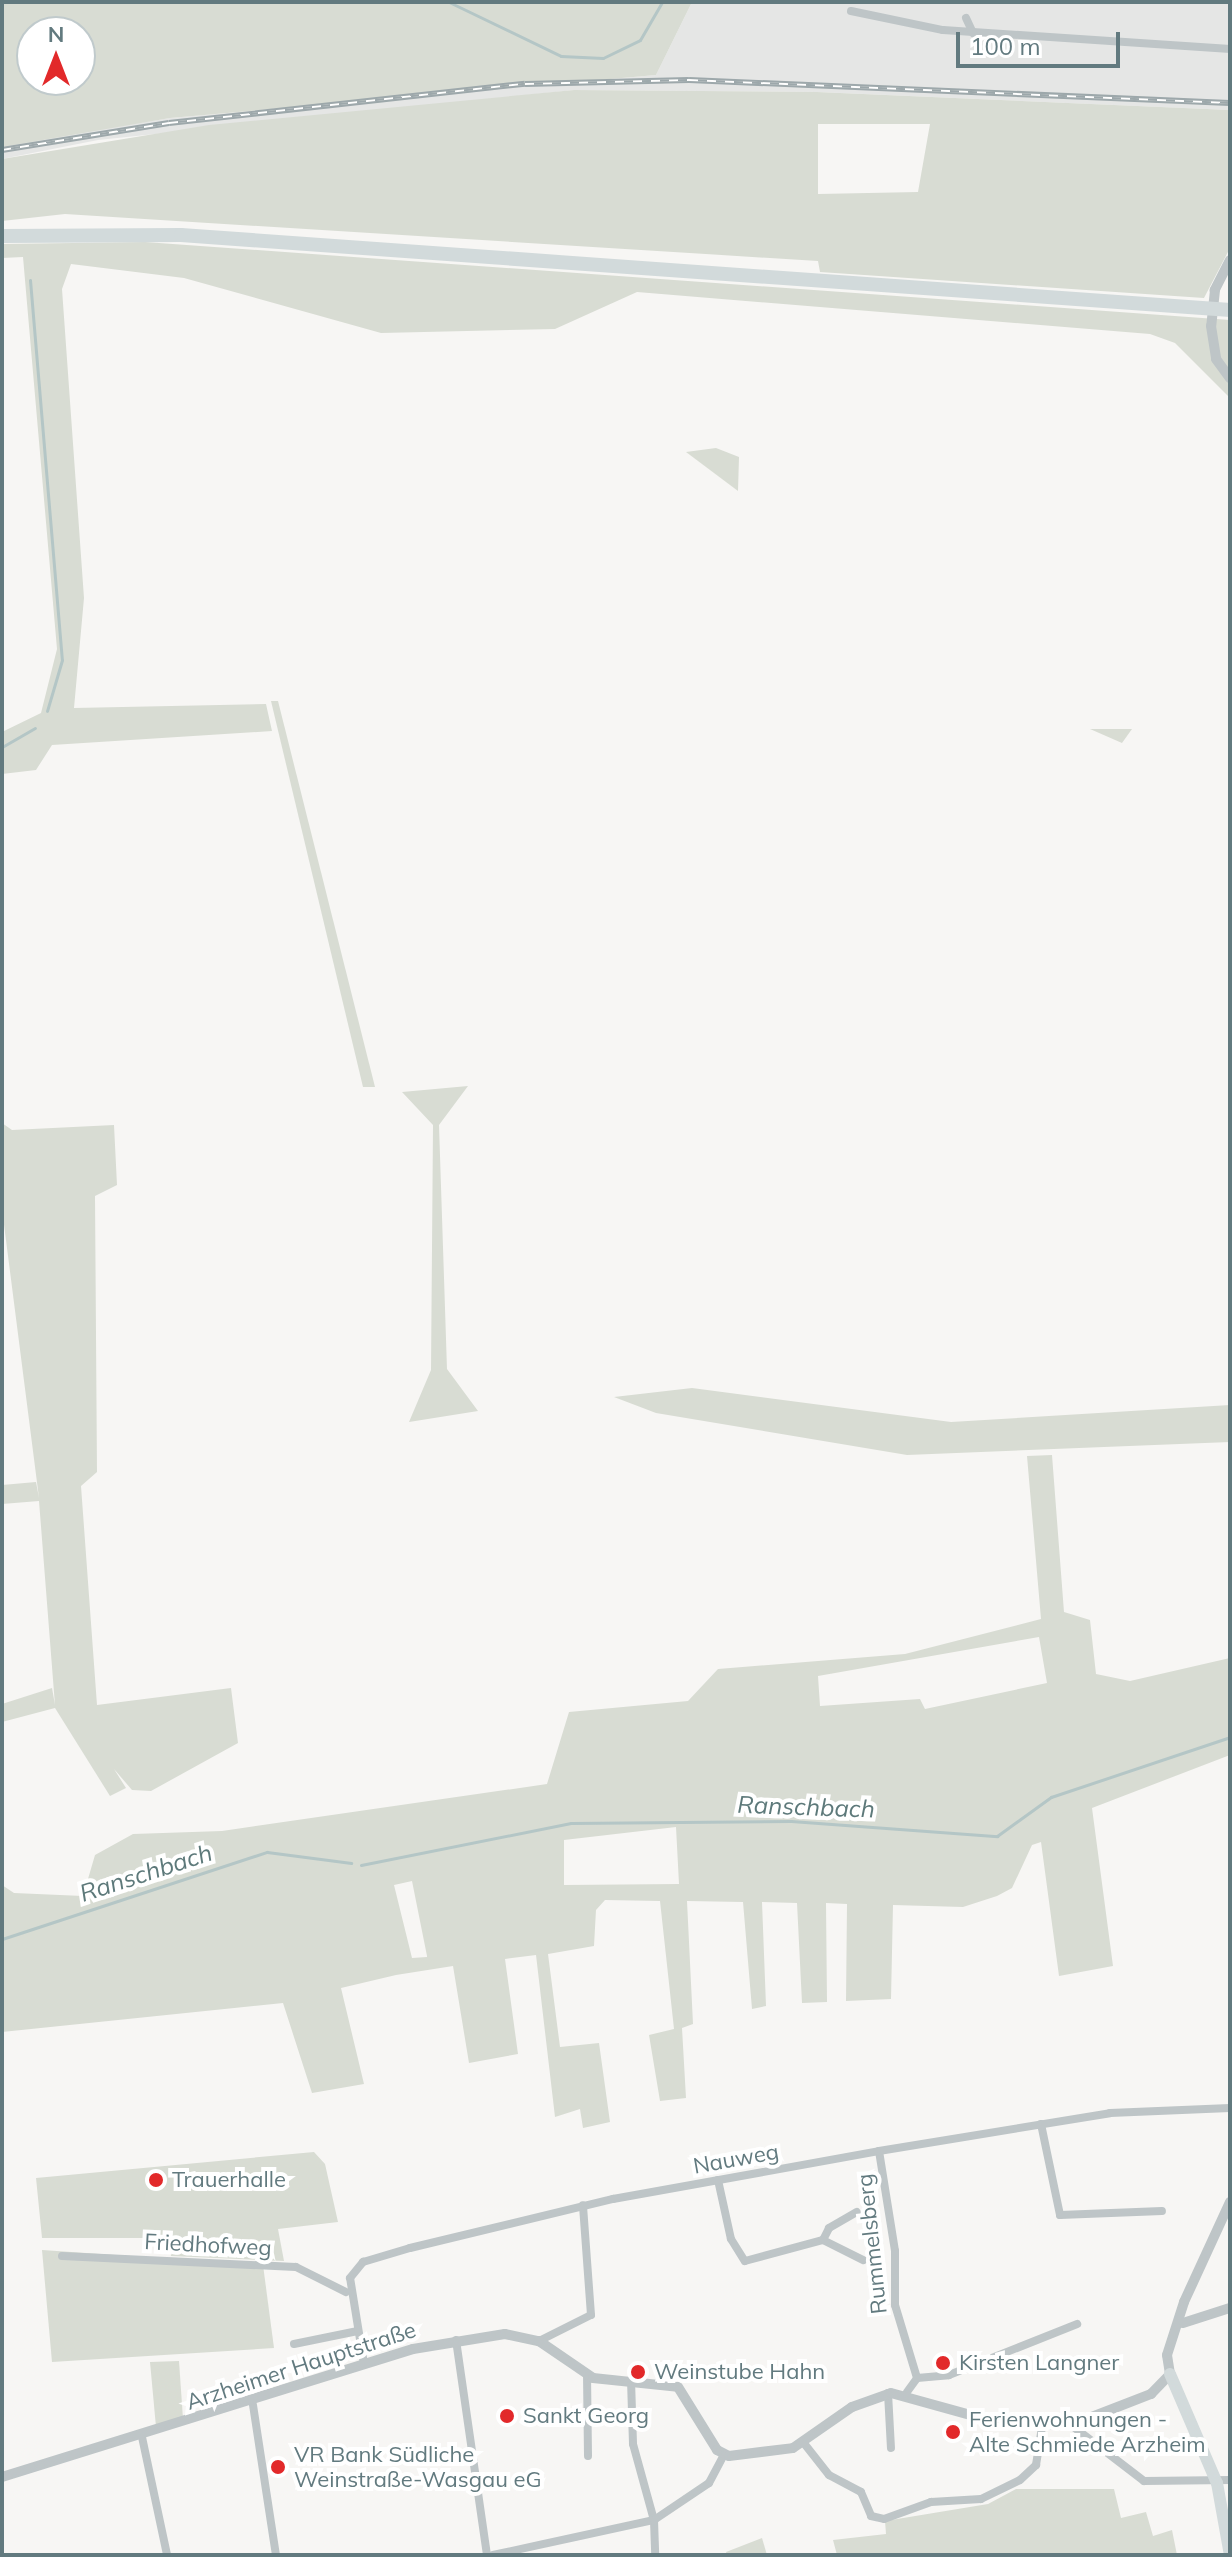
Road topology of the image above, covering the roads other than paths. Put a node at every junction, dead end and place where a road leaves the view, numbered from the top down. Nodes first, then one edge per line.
1 (851, 11) dead end
2 (966, 18) dead end
3 (973, 33) junction
4 (1230, 49) edge
5 (2, 236) edge
6 (1230, 260) edge
7 (1230, 310) edge
8 (1230, 378) edge
9 (1230, 2108) edge
10 (1041, 2124) junction
11 (879, 2151) junction
12 (718, 2180) junction
13 (1230, 2202) edge
14 (583, 2205) junction
15 (1162, 2211) dead end
16 (857, 2212) dead end
17 (823, 2240) junction
18 (62, 2256) dead end
19 (863, 2260) dead end
20 (346, 2292) junction
21 (1230, 2308) edge
22 (1183, 2323) junction
23 (1077, 2324) dead end
24 (358, 2331) junction
25 (456, 2340) junction
26 (539, 2341) junction
27 (294, 2344) dead end
28 (364, 2364) junction
29 (587, 2374) junction
30 (1170, 2374) junction
31 (917, 2378) junction
32 (631, 2380) junction
33 (907, 2392) junction
34 (888, 2393) junction
35 (253, 2405) junction
36 (1071, 2425) junction
37 (1042, 2428) junction
38 (142, 2437) junction
39 (803, 2442) junction
40 (891, 2448) dead end
41 (724, 2455) junction
42 (588, 2456) dead end
43 (2, 2477) edge
44 (1224, 2482) edge
45 (654, 2520) junction
46 (167, 2555) edge
47 (276, 2555) edge
48 (487, 2555) edge
49 (493, 2555) edge
50 (655, 2555) edge
51 (1230, 2555) edge

1 - 3 street
2 - 3 street
3 - 4 street
5 - 7 highway
6 - 8 street
9 - 10 street, Nauweg
10 - 11 street, Nauweg
10 - 15 street
11 - 12 street, Nauweg
11 - 31 street, Rummelsberg
12 - 14 street, Nauweg
12 - 17 street
13 - 22 street
14 - 20 street, Nauweg
14 - 26 street
16 - 17 street
17 - 19 street
18 - 20 street, Friedhofweg
20 - 24 street
21 - 22 street
22 - 30 street
23 - 31 street
24 - 27 street
24 - 28 street
25 - 26 street, Arzheimer Hauptstraße
25 - 28 street, Arzheimer Hauptstraße
25 - 48 street
26 - 29 street, Arzheimer Hauptstraße
28 - 35 street, Arzheimer Hauptstraße
29 - 32 street, Arzheimer Hauptstraße
29 - 42 street
30 - 36 street
30 - 44 main road
31 - 33 street
32 - 41 street, Arzheimer Hauptstraße
32 - 45 street
33 - 34 street
33 - 37 street
34 - 39 street
34 - 40 street
35 - 38 street, Arzheimer Hauptstraße
35 - 47 street
36 - 37 street
36 - 44 street
37 - 39 street
38 - 43 street, Arzheimer Hauptstraße
38 - 46 street
39 - 41 street
41 - 45 street
44 - 51 main road
45 - 49 street
45 - 50 street

